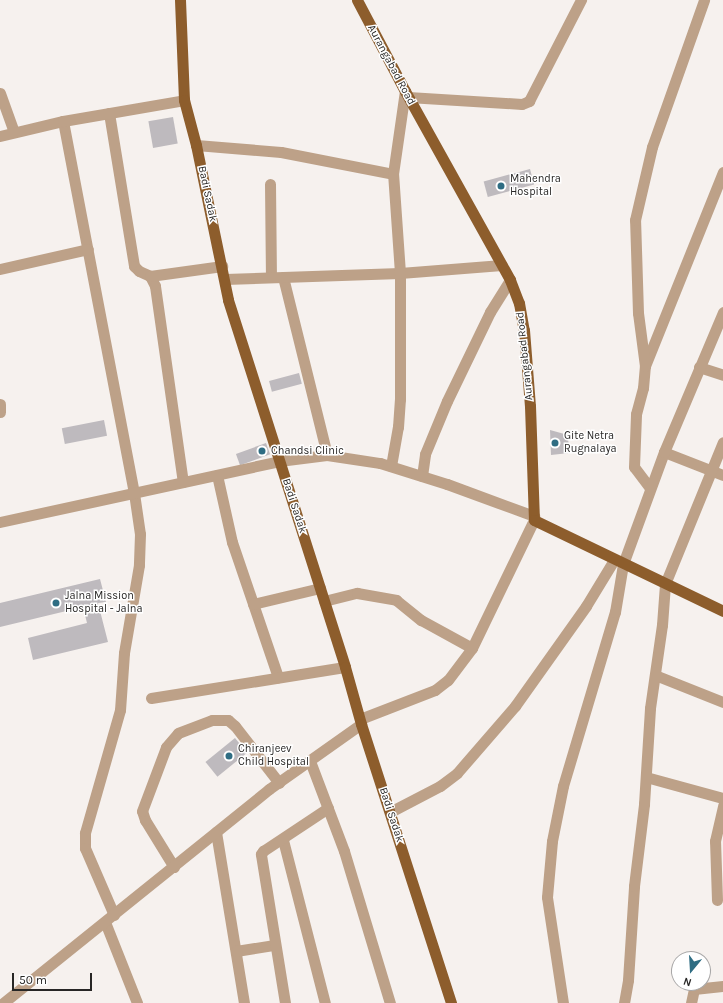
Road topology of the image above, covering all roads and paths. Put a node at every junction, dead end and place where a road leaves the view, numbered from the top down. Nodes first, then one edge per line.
1 (180, 0) edge
2 (357, 0) edge
3 (581, 0) edge
4 (704, 0) edge
5 (0, 93) edge
6 (406, 94) junction
7 (184, 100) junction
8 (109, 113) junction
9 (63, 121) junction
10 (14, 132) junction
11 (0, 136) edge
12 (196, 144) junction
13 (723, 172) edge
14 (393, 174) junction
15 (270, 184) dead end
16 (88, 249) junction
17 (502, 265) junction
18 (222, 266) junction
19 (0, 269) edge
20 (400, 273) junction
21 (150, 276) junction
22 (272, 277) junction
23 (283, 277) junction
24 (225, 279) junction
25 (510, 280) junction
26 (723, 312) edge
27 (645, 366) junction
28 (699, 367) junction
29 (723, 375) edge
30 (0, 404) edge
31 (0, 412) edge
32 (723, 442) edge
33 (664, 452) junction
34 (327, 455) junction
35 (280, 461) junction
36 (391, 466) junction
37 (711, 470) junction
38 (217, 475) junction
39 (723, 475) edge
40 (422, 476) junction
41 (183, 482) junction
42 (650, 488) junction
43 (134, 493) junction
44 (534, 518) junction
45 (0, 522) edge
46 (619, 562) junction
47 (665, 584) junction
48 (320, 588) junction
49 (324, 601) junction
50 (253, 604) junction
51 (723, 611) edge
52 (472, 648) junction
53 (344, 666) junction
54 (655, 675) junction
55 (278, 677) junction
56 (151, 698) dead end
57 (723, 702) edge
58 (360, 722) junction
59 (310, 761) junction
60 (646, 778) junction
61 (279, 783) junction
62 (723, 798) edge
63 (723, 804) edge
64 (328, 808) junction
65 (390, 812) junction
66 (216, 832) junction
67 (283, 840) junction
68 (174, 867) junction
69 (717, 900) dead end
70 (114, 915) junction
71 (105, 922) junction
72 (275, 944) junction
73 (236, 951) junction
74 (723, 986) edge
75 (5, 1002) edge
76 (137, 1003) edge
77 (244, 1003) edge
78 (285, 1003) edge
79 (325, 1003) edge
80 (390, 1003) edge
81 (451, 1003) edge
82 (563, 1003) edge
83 (624, 1003) edge
84 (690, 1003) edge

1 - 7 main road, Badi Sadak
2 - 6 main road, Aurangabad Road
3 - 6 street
4 - 27 street
5 - 10 street
6 - 14 street
6 - 17 main road, Aurangabad Road
7 - 8 street
7 - 12 main road, Badi Sadak
8 - 9 street
8 - 21 street
9 - 10 street
9 - 16 street
10 - 11 street
12 - 14 street
12 - 18 main road, Badi Sadak
13 - 27 street
14 - 20 street
15 - 22 street
16 - 19 street
16 - 43 street
17 - 20 street
17 - 25 main road, Aurangabad Road
18 - 21 street
18 - 24 main road, Badi Sadak
20 - 23 street
20 - 36 street
21 - 41 street
22 - 23 street
22 - 24 street
23 - 34 street
24 - 35 main road, Badi Sadak
25 - 40 street
25 - 44 main road, Aurangabad Road
26 - 28 street
27 - 42 street
28 - 29 street
28 - 33 street
30 - 31 street
32 - 37 street
33 - 37 street
33 - 42 street
34 - 35 street
34 - 36 street
35 - 38 street
35 - 48 main road, Badi Sadak
36 - 40 street
37 - 39 street
37 - 47 street
38 - 41 street
38 - 50 street
40 - 44 street
41 - 43 street
42 - 46 street
43 - 45 street
43 - 70 street
44 - 46 main road
44 - 52 street
46 - 47 main road
46 - 65 street
46 - 82 street
47 - 51 main road
47 - 54 street
48 - 49 main road, Badi Sadak
48 - 50 street
49 - 52 street
49 - 53 main road, Badi Sadak
50 - 55 street
52 - 58 street
53 - 55 street
53 - 58 main road, Badi Sadak
54 - 57 street
54 - 60 street
55 - 56 street
58 - 59 street
58 - 65 main road, Badi Sadak
59 - 61 street
59 - 64 street
60 - 62 street
60 - 83 street
61 - 66 street
61 - 68 street
63 - 69 street
64 - 67 street
64 - 80 street
65 - 81 main road, Badi Sadak
66 - 68 street
66 - 73 street
67 - 72 street
67 - 79 street
68 - 70 street
70 - 71 street
71 - 75 street
71 - 76 street
72 - 73 street
72 - 78 street
73 - 77 street
74 - 84 street

